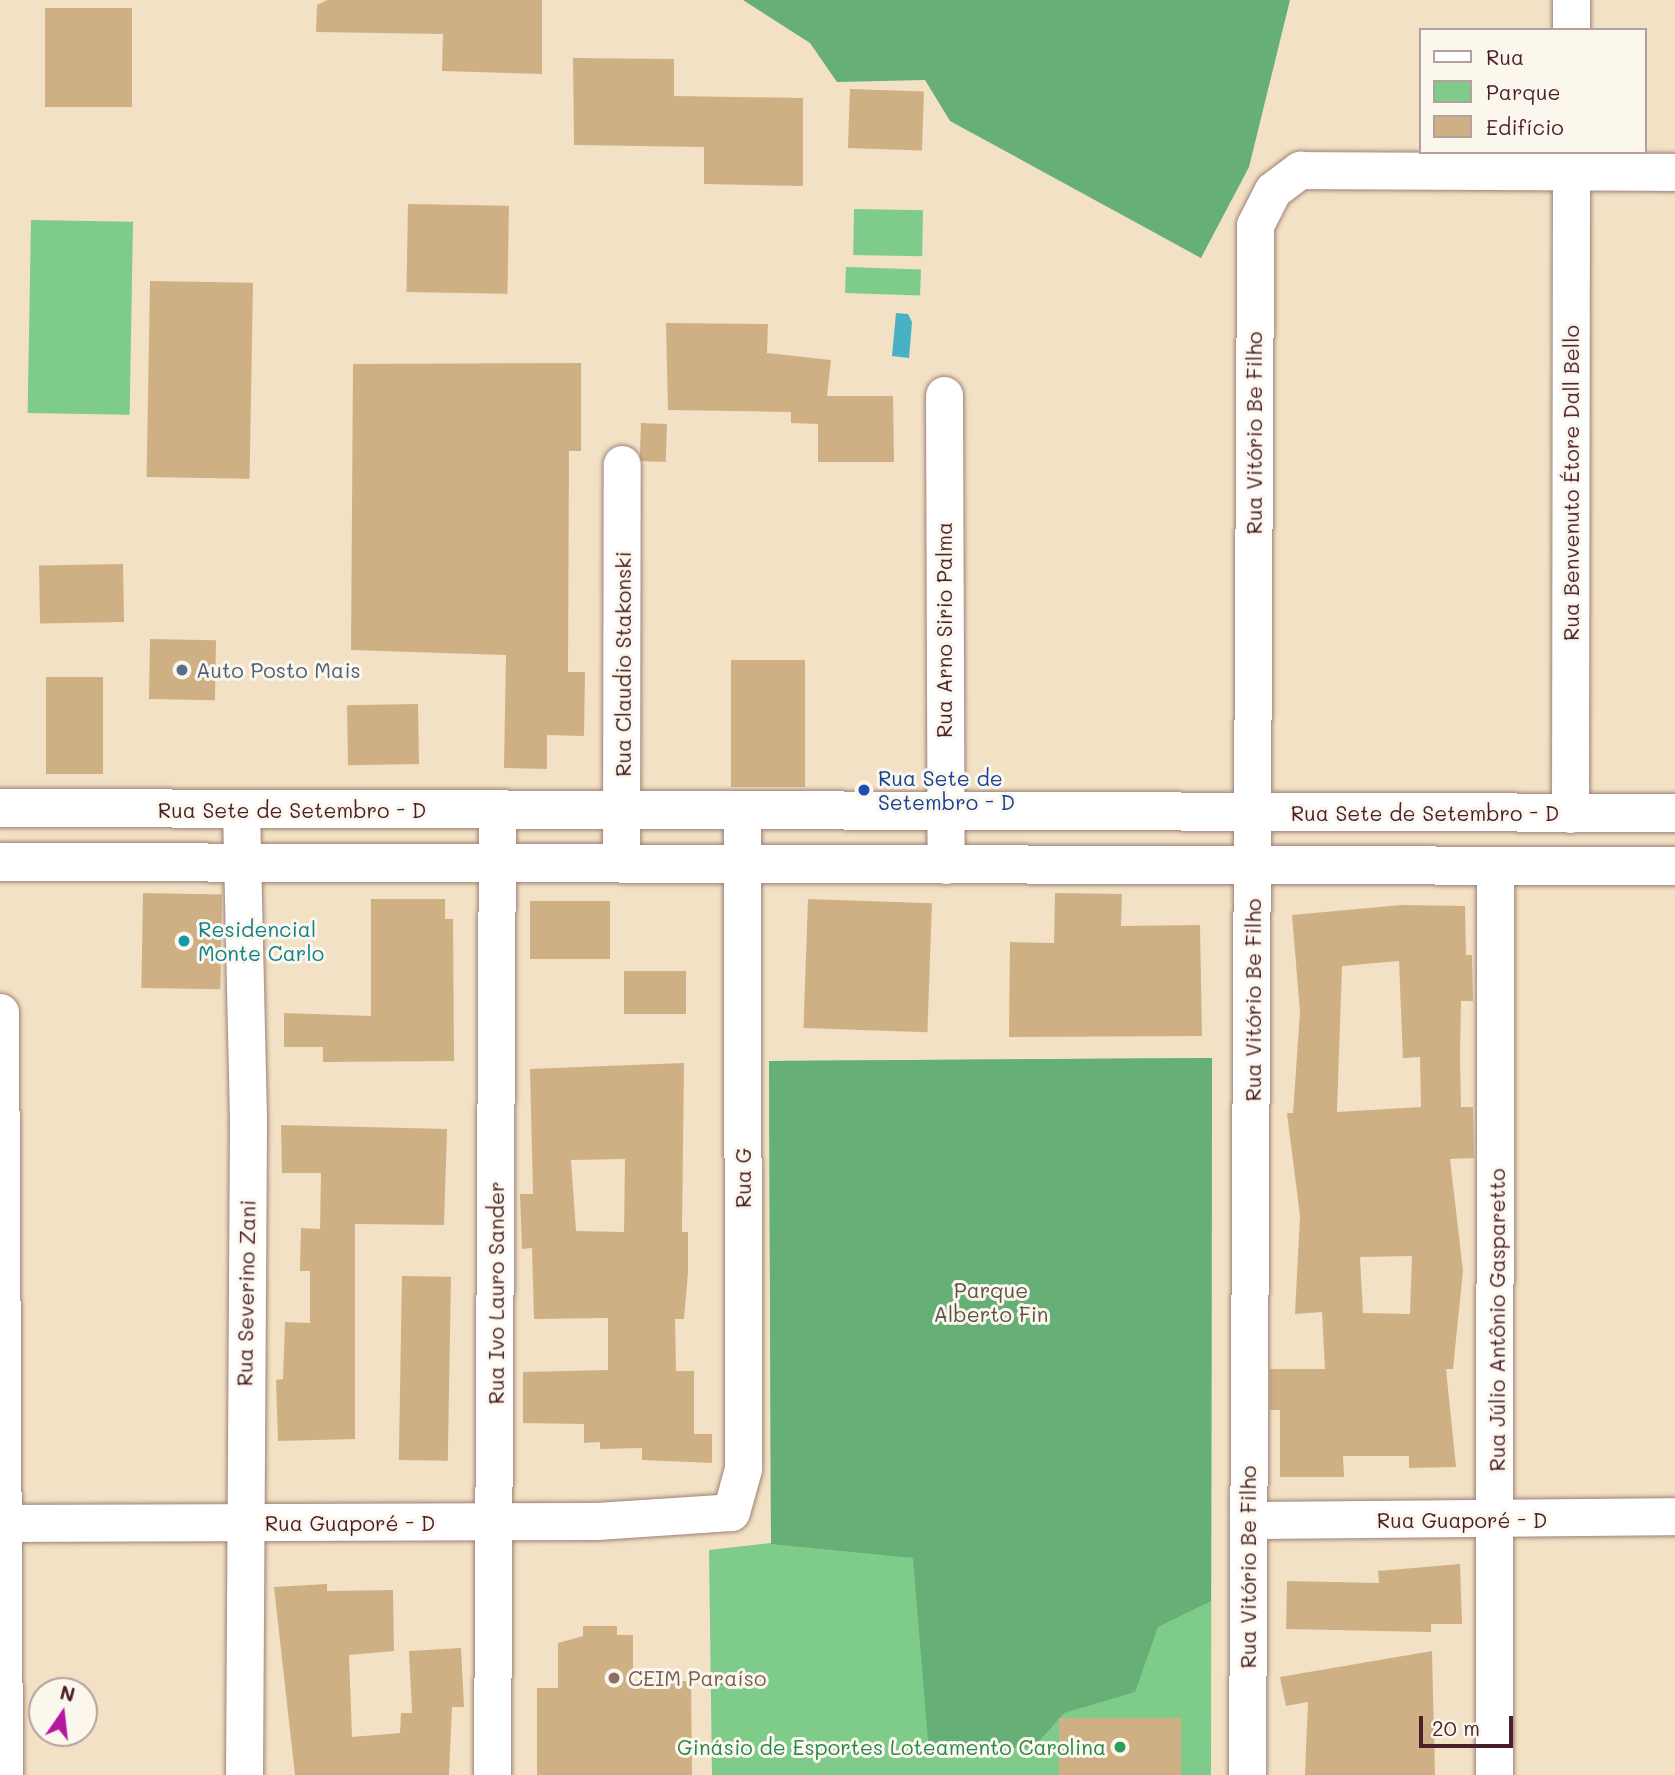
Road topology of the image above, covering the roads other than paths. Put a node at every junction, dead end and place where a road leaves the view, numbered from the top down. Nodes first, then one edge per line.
1 (1571, 0) edge
2 (1571, 28) edge
3 (1571, 161) edge
4 (1675, 172) edge
5 (944, 395) dead end
6 (622, 464) dead end
7 (0, 808) edge
8 (241, 810) junction
9 (497, 810) junction
10 (623, 810) junction
11 (944, 810) junction
12 (1038, 811) junction
13 (742, 812) junction
14 (1252, 812) junction
15 (1675, 813) edge
16 (1570, 814) junction
17 (0, 862) edge
18 (621, 863) junction
19 (243, 865) junction
20 (743, 865) junction
21 (946, 865) junction
22 (1043, 866) junction
23 (1495, 866) junction
24 (1675, 866) edge
25 (497, 867) junction
26 (1254, 868) junction
27 (0, 1012) edge
28 (1675, 1517) edge
29 (701, 1519) joint
30 (1248, 1520) junction
31 (495, 1521) junction
32 (1498, 1521) junction
33 (3, 1523) edge
34 (243, 1524) junction
35 (4, 1775) edge
36 (243, 1775) edge
37 (492, 1775) edge
38 (1247, 1775) edge
39 (1494, 1775) edge

1 - 2 street
3 - 4 street
3 - 14 street, Rua Vitório Be Filho
3 - 16 street, Rua Benvenuto Étore Dall Bello
5 - 11 street, Rua Arno Sirio Palma
6 - 10 street, Rua Claudio Stakonski
7 - 8 street, Rua Sete de Setembro - D
8 - 9 street, Rua Sete de Setembro - D
8 - 19 street, Rua Severino Zani
9 - 10 street, Rua Sete de Setembro - D
9 - 25 street, Rua Ivo Lauro Sander
10 - 13 street, Rua Sete de Setembro - D
10 - 18 street, Rua Claudio Stakonski
11 - 12 street, Rua Sete de Setembro - D
11 - 13 street, Rua Sete de Setembro - D
11 - 21 street, Rua Arno Sirio Palma
12 - 14 street, Rua Sete de Setembro - D
12 - 22 street
13 - 20 street, Rua G
14 - 16 street, Rua Sete de Setembro - D
14 - 26 street, Rua Vitório Be Filho
15 - 16 street, Rua Sete de Setembro - D
17 - 19 street
18 - 20 street
18 - 25 street
19 - 25 street
19 - 34 street, Rua Severino Zani
20 - 21 street
20 - 29 street, Rua G
21 - 22 street
22 - 26 street
23 - 24 street
23 - 26 street
23 - 32 street, Rua Júlio Antônio Gasparetto
25 - 31 street, Rua Ivo Lauro Sander
26 - 30 street, Rua Vitório Be Filho
27 - 33 street
28 - 32 street, Rua Guaporé - D
29 - 31 street, Rua Guaporé - D
30 - 32 street, Rua Guaporé - D
30 - 38 street, Rua Vitório Be Filho
31 - 34 street, Rua Guaporé - D
31 - 37 street, Rua Ivo Lauro Sander
32 - 39 street, Rua Júlio Antônio Gasparetto
33 - 34 street, Rua Guaporé - D
33 - 35 street
34 - 36 street, Rua Severino Zani

